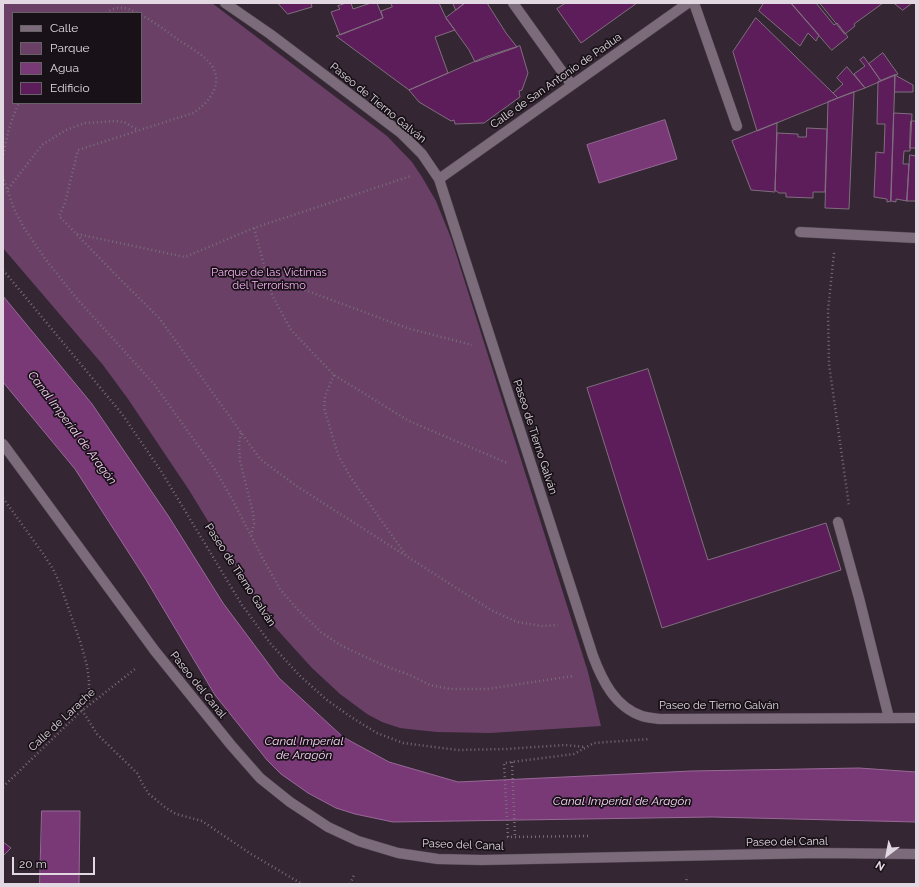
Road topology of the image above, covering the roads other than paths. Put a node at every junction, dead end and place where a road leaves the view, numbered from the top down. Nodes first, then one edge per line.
1 (225, 3) edge
2 (513, 3) edge
3 (688, 3) edge
4 (694, 3) edge
5 (572, 84) junction
6 (737, 126) dead end
7 (439, 179) junction
8 (800, 232) dead end
9 (916, 238) edge
10 (3, 444) edge
11 (838, 522) dead end
12 (889, 718) junction
13 (916, 718) edge
14 (916, 854) edge

1 - 7 street, Paseo de Tierno Galván
2 - 5 street
3 - 5 street, Calle de San Antonio de Padua
4 - 6 street
5 - 7 street, Calle de San Antonio de Padua
7 - 12 street, Paseo de Tierno Galván
8 - 9 street
10 - 14 street, Paseo del Canal
11 - 12 street
12 - 13 street, Paseo de Tierno Galván

